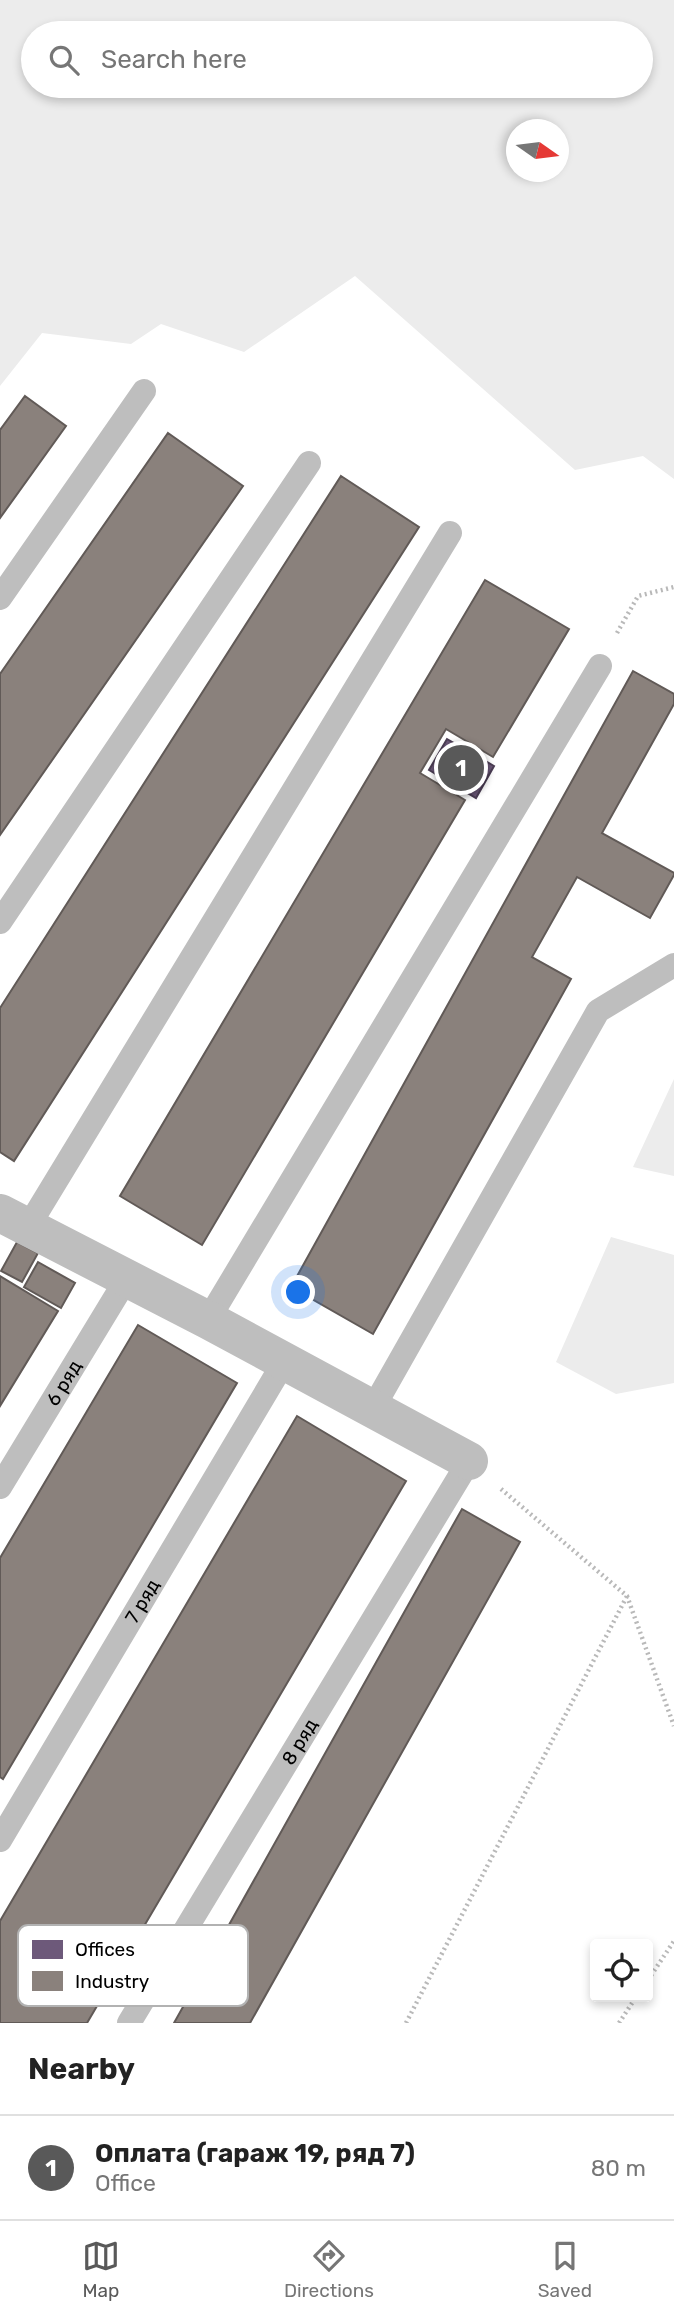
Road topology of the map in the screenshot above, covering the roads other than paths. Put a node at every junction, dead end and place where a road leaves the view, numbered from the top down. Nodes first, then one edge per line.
1 (144, 391) dead end
2 (309, 463) dead end
3 (450, 533) dead end
4 (0, 598) edge
5 (600, 666) road end
6 (0, 922) edge
7 (674, 965) edge
8 (14, 1220) edge
9 (127, 1278) junction
10 (208, 1320) junction
11 (284, 1362) junction
12 (372, 1409) junction
13 (469, 1461) joint
14 (0, 1487) edge
15 (0, 1840) edge
16 (188, 1925) edge
17 (139, 2006) edge
18 (129, 2023) edge

1 - 4 lane
2 - 6 lane
3 - 8 lane
5 - 10 lane
7 - 12 lane
8 - 9 street
9 - 10 street
9 - 14 lane, 6 ряд
10 - 11 street
11 - 12 street
11 - 15 lane, 7 ряд
12 - 13 street
13 - 16 lane, 8 ряд
17 - 18 lane, 8 ряд

